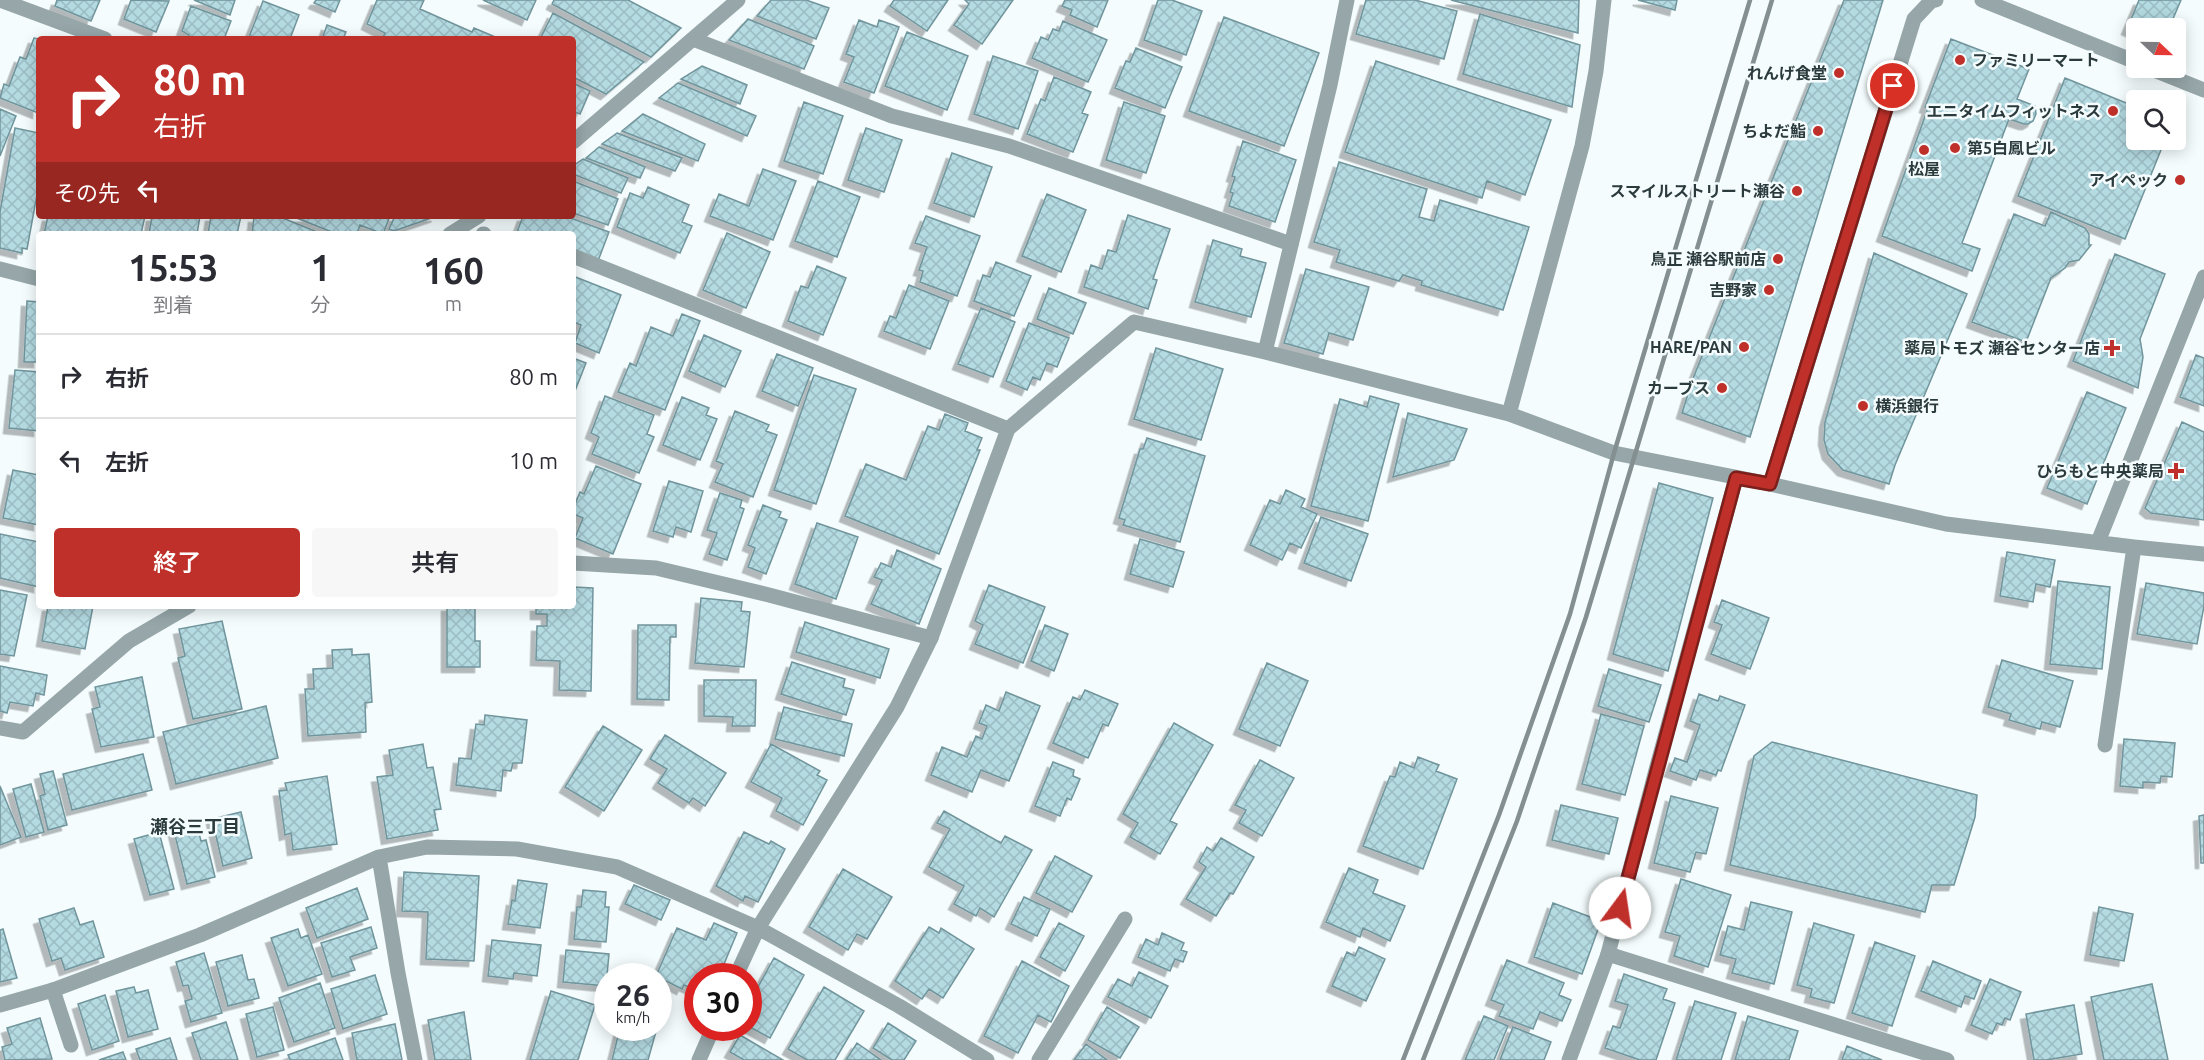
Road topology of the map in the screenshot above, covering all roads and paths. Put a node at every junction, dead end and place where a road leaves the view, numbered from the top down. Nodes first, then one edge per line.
1 (0, 0) edge
2 (1347, 0) edge
3 (1604, 0) edge
4 (1936, 0) edge
5 (1982, 0) edge
6 (735, 1) edge
7 (97, 36) edge
8 (693, 39) junction
9 (2126, 58) edge
10 (2174, 78) edge
11 (2204, 90) edge
12 (576, 139) edge
13 (473, 219) edge
14 (455, 231) edge
15 (1291, 244) junction
16 (576, 256) edge
17 (0, 269) edge
18 (2204, 277) edge
19 (36, 278) edge
20 (1264, 352) junction
21 (1509, 414) junction
22 (1008, 429) junction
23 (1736, 478) junction
24 (1770, 484) junction
25 (2098, 542) junction
26 (2134, 548) junction
27 (2204, 554) edge
28 (576, 563) edge
29 (184, 609) edge
30 (931, 638) junction
31 (0, 728) edge
32 (2105, 745) dead end
33 (378, 857) junction
34 (1125, 919) dead end
35 (758, 928) junction
36 (1608, 954) junction
37 (742, 963) edge
38 (53, 990) junction
39 (0, 1005) edge
40 (707, 1041) edge
41 (71, 1045) dead end
42 (415, 1060) edge
43 (699, 1060) edge
44 (987, 1060) edge
45 (1039, 1060) edge
46 (1569, 1060) edge
47 (1947, 1060) edge

1 - 7 street
2 - 15 street
3 - 21 street
4 - 24 street
5 - 9 street
6 - 8 street
8 - 12 street
8 - 15 street
10 - 11 street
13 - 14 street
15 - 20 street
16 - 22 street
17 - 19 street
18 - 25 street
20 - 21 street
20 - 22 street
21 - 23 street
22 - 30 street
23 - 24 street
23 - 36 street
24 - 25 street
25 - 26 street
26 - 27 street
26 - 32 street
28 - 30 street
29 - 31 street
30 - 35 street
33 - 35 street
33 - 38 street
33 - 42 street
34 - 45 street
35 - 37 street
35 - 44 street
36 - 46 street
36 - 47 street
38 - 39 street
38 - 41 street
40 - 43 street

